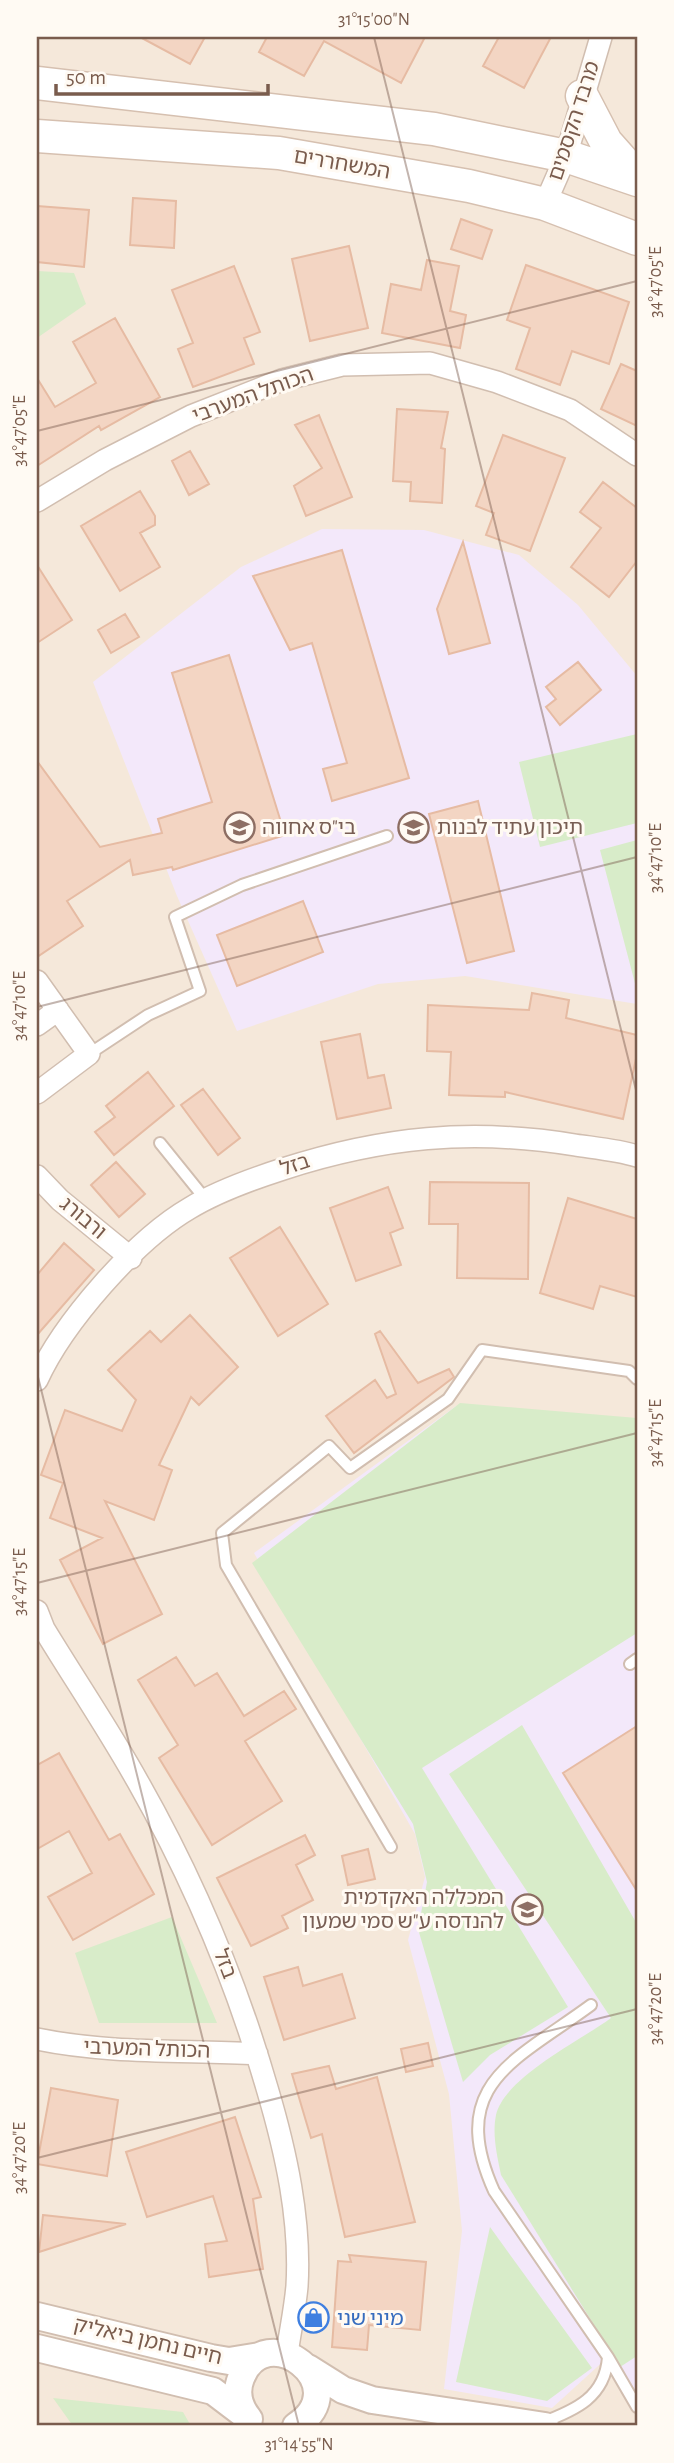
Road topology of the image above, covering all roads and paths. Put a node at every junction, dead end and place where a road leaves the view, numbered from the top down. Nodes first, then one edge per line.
1 (601, 37) edge
2 (37, 83) edge
3 (582, 96) junction
4 (37, 136) edge
5 (566, 156) junction
6 (637, 179) edge
7 (545, 204) junction
8 (637, 239) edge
9 (637, 455) edge
10 (37, 501) edge
11 (387, 836) dead end
12 (37, 981) edge
13 (58, 1010) junction
14 (37, 1025) edge
15 (89, 1054) junction
16 (37, 1093) edge
17 (160, 1143) dead end
18 (637, 1156) edge
19 (37, 1176) edge
20 (206, 1200) junction
21 (131, 1258) junction
22 (637, 1378) edge
23 (37, 1380) edge
24 (37, 1611) edge
25 (391, 1847) dead end
26 (591, 2005) dead end
27 (37, 2039) edge
28 (257, 2054) junction
29 (37, 2316) edge
30 (37, 2348) edge
31 (260, 2356) junction
32 (608, 2357) junction
33 (297, 2361) junction
34 (637, 2407) edge
35 (252, 2421) edge
36 (296, 2426) edge
37 (540, 2426) edge

1 - 3 street, מרבד הקסמים
2 - 5 main road, המשחררים
3 - 5 street, מרבד הקסמים
3 - 6 main road
4 - 7 main road, המשחררים
5 - 6 main road, המשחררים
5 - 7 street, מרבד הקסמים
7 - 8 main road, המשחררים
9 - 10 street, הכותל המערבי
11 - 15 lane
12 - 13 street
13 - 14 street
13 - 15 street
15 - 16 street
17 - 20 lane
18 - 20 street, בזל
19 - 21 street, ורבורג
20 - 21 street, בזל
21 - 23 street, בזל
22 - 25 lane
24 - 28 street, בזל
26 - 32 lane
27 - 28 street, הכותל המערבי
28 - 33 street, בזל
29 - 31 street, חיים נחמן ביאליק
30 - 35 street, חיים נחמן ביאליק
31 - 33 street, חיים נחמן ביאליק
31 - 35 street
32 - 34 lane
32 - 37 lane
33 - 36 street
33 - 37 street

